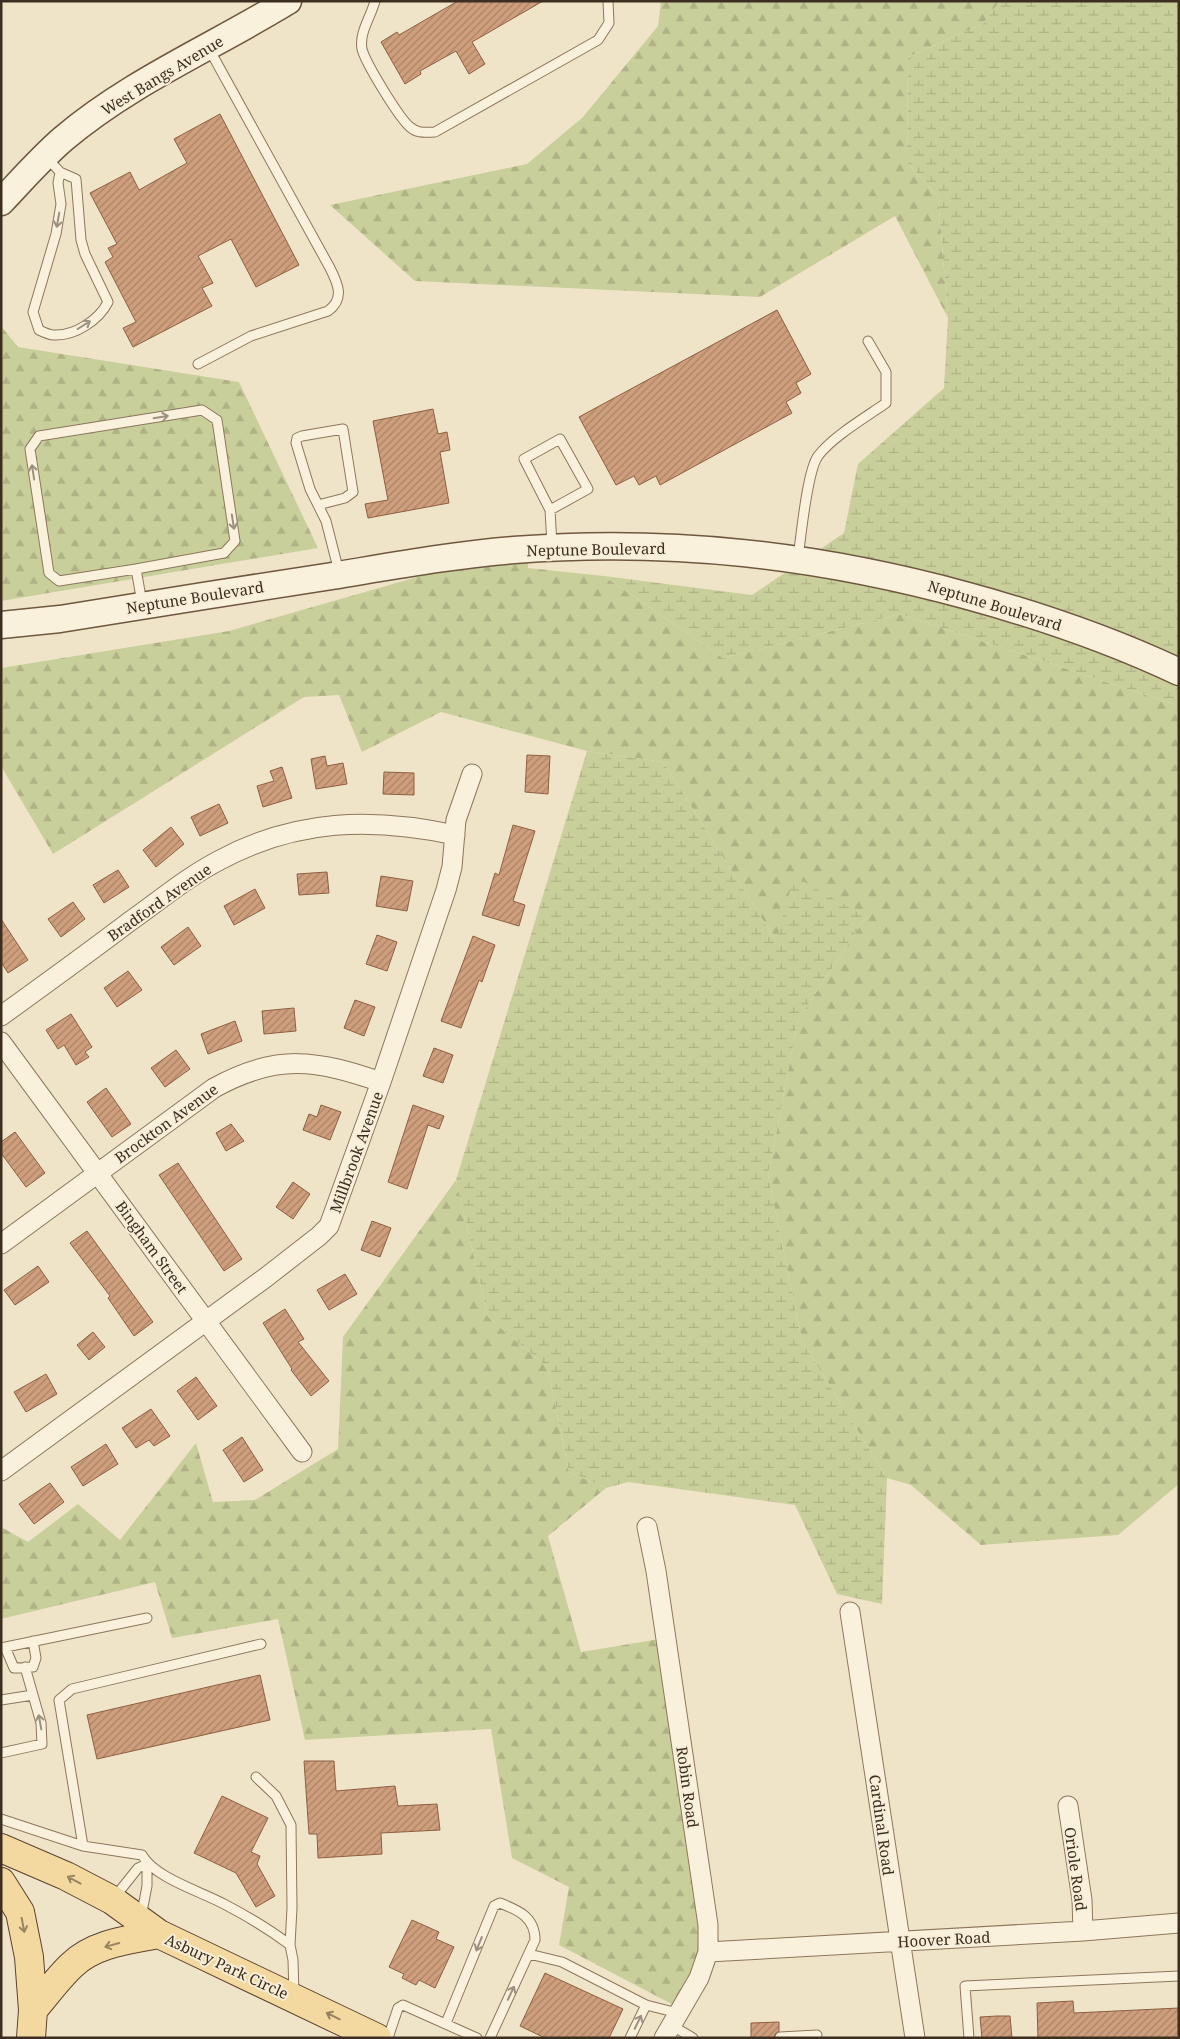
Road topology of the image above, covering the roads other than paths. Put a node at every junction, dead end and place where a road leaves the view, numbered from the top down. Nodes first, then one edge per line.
1 (288, 1) edge
2 (375, 1) edge
3 (608, 1) edge
4 (208, 47) junction
5 (52, 164) junction
6 (1, 202) edge
7 (868, 341) dead end
8 (198, 364) dead end
9 (318, 505) junction
10 (550, 510) junction
11 (552, 548) junction
12 (798, 558) junction
13 (136, 569) junction
14 (340, 574) junction
15 (142, 605) junction
16 (31, 622) junction
17 (1, 625) edge
18 (1, 631) edge
19 (1179, 672) edge
20 (472, 774) dead end
21 (455, 835) junction
22 (1, 1016) edge
23 (1, 1042) edge
24 (381, 1082) junction
25 (97, 1173) junction
26 (1, 1244) edge
27 (206, 1320) junction
28 (302, 1452) dead end
29 (1, 1470) edge
30 (647, 1528) dead end
31 (850, 1612) dead end
32 (146, 1618) dead end
33 (33, 1641) junction
34 (261, 1644) dead end
35 (3, 1647) edge
36 (25, 1668) junction
37 (33, 1695) junction
38 (1, 1700) edge
39 (1, 1753) edge
40 (256, 1777) dead end
41 (1068, 1806) dead end
42 (1, 1819) edge
43 (83, 1846) junction
44 (1, 1848) edge
45 (147, 1864) junction
46 (1, 1882) edge
47 (112, 1900) junction
48 (1179, 1923) edge
49 (150, 1927) junction
50 (1083, 1931) junction
51 (899, 1942) junction
52 (290, 1945) junction
53 (708, 1952) junction
54 (529, 1954) junction
55 (1179, 1976) edge
56 (294, 1997) junction
57 (646, 2006) junction
58 (33, 2010) junction
59 (446, 2023) junction
60 (671, 2025) edge
61 (817, 2035) dead end
62 (780, 2036) dead end
63 (801, 2037) edge
64 (31, 2038) edge
65 (377, 2038) edge
66 (388, 2038) edge
67 (477, 2038) edge
68 (490, 2038) edge
69 (630, 2038) edge
70 (693, 2038) edge
71 (915, 2038) edge
72 (969, 2038) edge

1 - 4 street, West Bangs Avenue
2 - 3 lane
4 - 5 street, West Bangs Avenue
4 - 8 lane
5 -> 5 lane
5 - 6 street, West Bangs Avenue
7 - 12 lane
9 - 9 lane
9 - 14 lane
10 - 10 lane
10 - 11 lane
11 - 12 street, Neptune Boulevard
11 - 14 street, Neptune Boulevard
12 - 19 street, Neptune Boulevard
13 -> 13 lane
13 - 15 lane
14 - 15 street, Neptune Boulevard
15 - 16 street, Neptune Boulevard
16 - 17 street, Neptune Boulevard
16 - 18 street
20 - 21 street, Millbrook Avenue
21 - 22 street, Bradford Avenue
21 - 24 street, Millbrook Avenue
23 - 25 street, Bingham Street
24 - 25 street, Brockton Avenue
24 - 27 street, Millbrook Avenue
25 - 26 street, Brockton Avenue
25 - 27 street, Bingham Street
27 - 28 street, Bingham Street
27 - 29 street, Millbrook Avenue
30 - 53 street, Robin Road
31 - 51 street, Cardinal Road
32 - 33 lane
33 - 35 lane
33 - 36 lane
34 - 43 lane
35 - 36 lane
36 - 37 lane
37 - 38 lane
39 -> 37 lane
40 - 52 lane
41 - 50 street, Oriole Road
42 - 43 lane
43 - 45 lane
47 -> 44 main road
45 - 47 lane
45 - 49 lane
45 - 52 lane
46 -> 58 main road
47 - 49 main road
48 - 50 street, Hoover Road
49 - 56 main road, Asbury Park Circle
49 -> 58 main road, Asbury Park Circle
50 - 51 street, Hoover Road
51 - 53 street, Hoover Road
51 - 71 street, Cardinal Road
52 - 56 lane
53 - 60 street, Robin Road
54 - 57 lane
54 -> 59 lane
68 -> 54 lane
55 - 72 lane
65 -> 56 main road, Asbury Park Circle
57 - 60 lane
69 -> 57 lane
58 - 64 main road
59 - 66 lane
59 - 67 lane
60 - 70 lane
61 - 63 lane
62 - 63 lane

